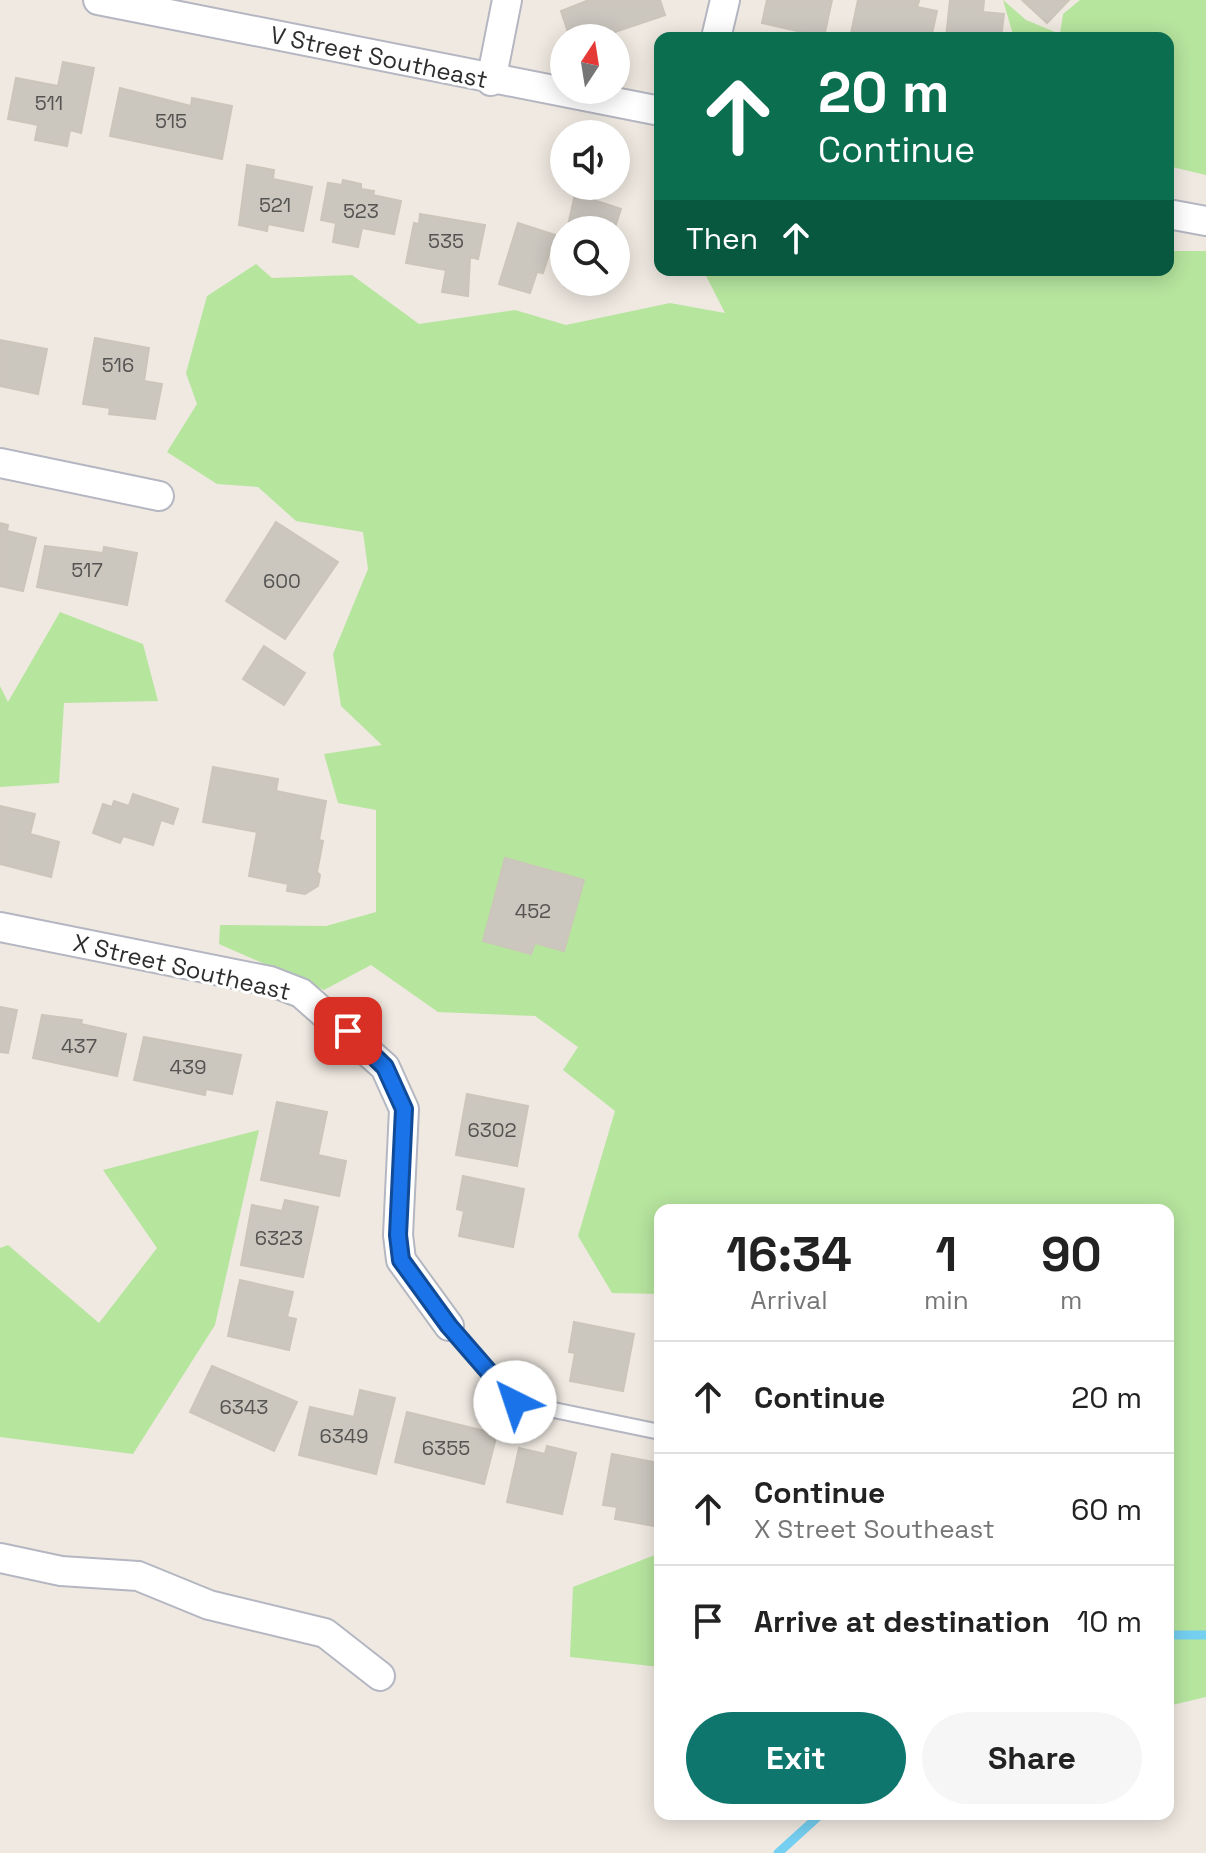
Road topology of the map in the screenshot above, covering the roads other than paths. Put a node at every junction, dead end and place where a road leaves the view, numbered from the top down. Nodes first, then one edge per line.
1 (98, 0) edge
2 (507, 0) edge
3 (725, 0) edge
4 (717, 32) edge
5 (491, 81) junction
6 (654, 110) edge
7 (1174, 215) edge
8 (1206, 221) edge
9 (0, 463) edge
10 (159, 496) dead end
11 (0, 927) edge
12 (449, 1326) joint
13 (654, 1431) edge
14 (0, 1558) edge
15 (380, 1676) dead end

1 - 5 street, V Street Southeast
2 - 5 street
3 - 4 street
5 - 6 street, V Street Southeast
7 - 8 street
9 - 10 street
11 - 12 street, X Street Southeast
12 - 13 lane
14 - 15 street

